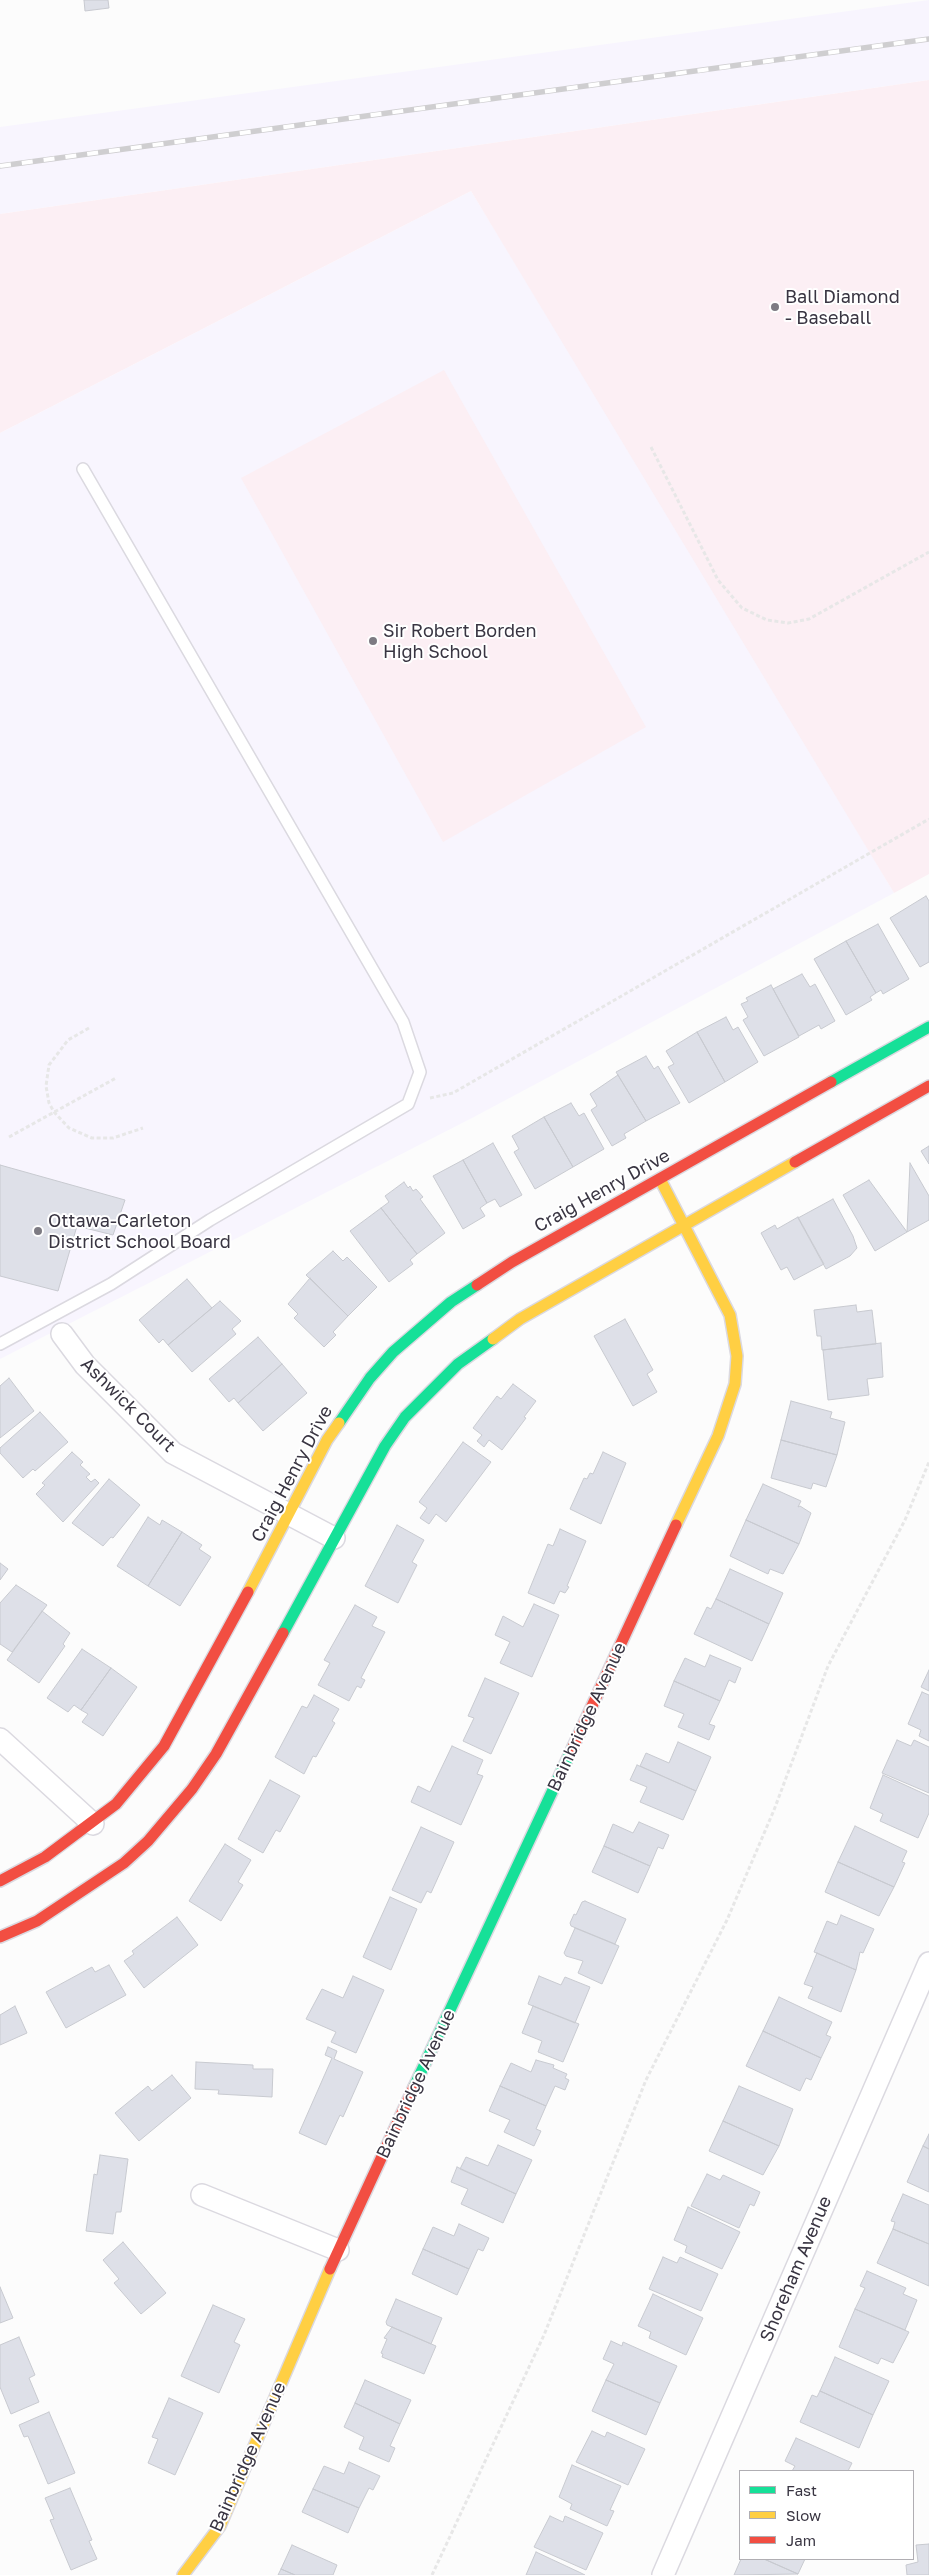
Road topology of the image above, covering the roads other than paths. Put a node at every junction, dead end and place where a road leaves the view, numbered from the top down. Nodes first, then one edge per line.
1 (83, 469) dead end
2 (929, 1027) edge
3 (929, 1086) edge
4 (660, 1179) junction
5 (684, 1226) junction
6 (62, 1334) dead end
7 (0, 1344) edge
8 (290, 1515) junction
9 (334, 1538) junction
10 (0, 1739) edge
11 (93, 1824) junction
12 (0, 1881) edge
13 (0, 1936) edge
14 (929, 1965) edge
15 (202, 2195) dead end
16 (338, 2250) junction
17 (183, 2575) edge
18 (663, 2575) edge

1 - 7 lane
2 - 4 street, Craig Henry Drive
3 - 5 street
4 - 5 street, Bainbridge Avenue
4 - 8 street, Craig Henry Drive
5 - 9 street
5 - 16 street, Bainbridge Avenue
6 - 8 street, Ashwick Court
8 - 9 street, Ashwick Court
8 - 11 street, Craig Henry Drive
9 - 13 street
10 - 11 street
11 - 12 street, Craig Henry Drive
14 - 18 street, Shoreham Avenue
15 - 16 street
16 - 17 street, Bainbridge Avenue

